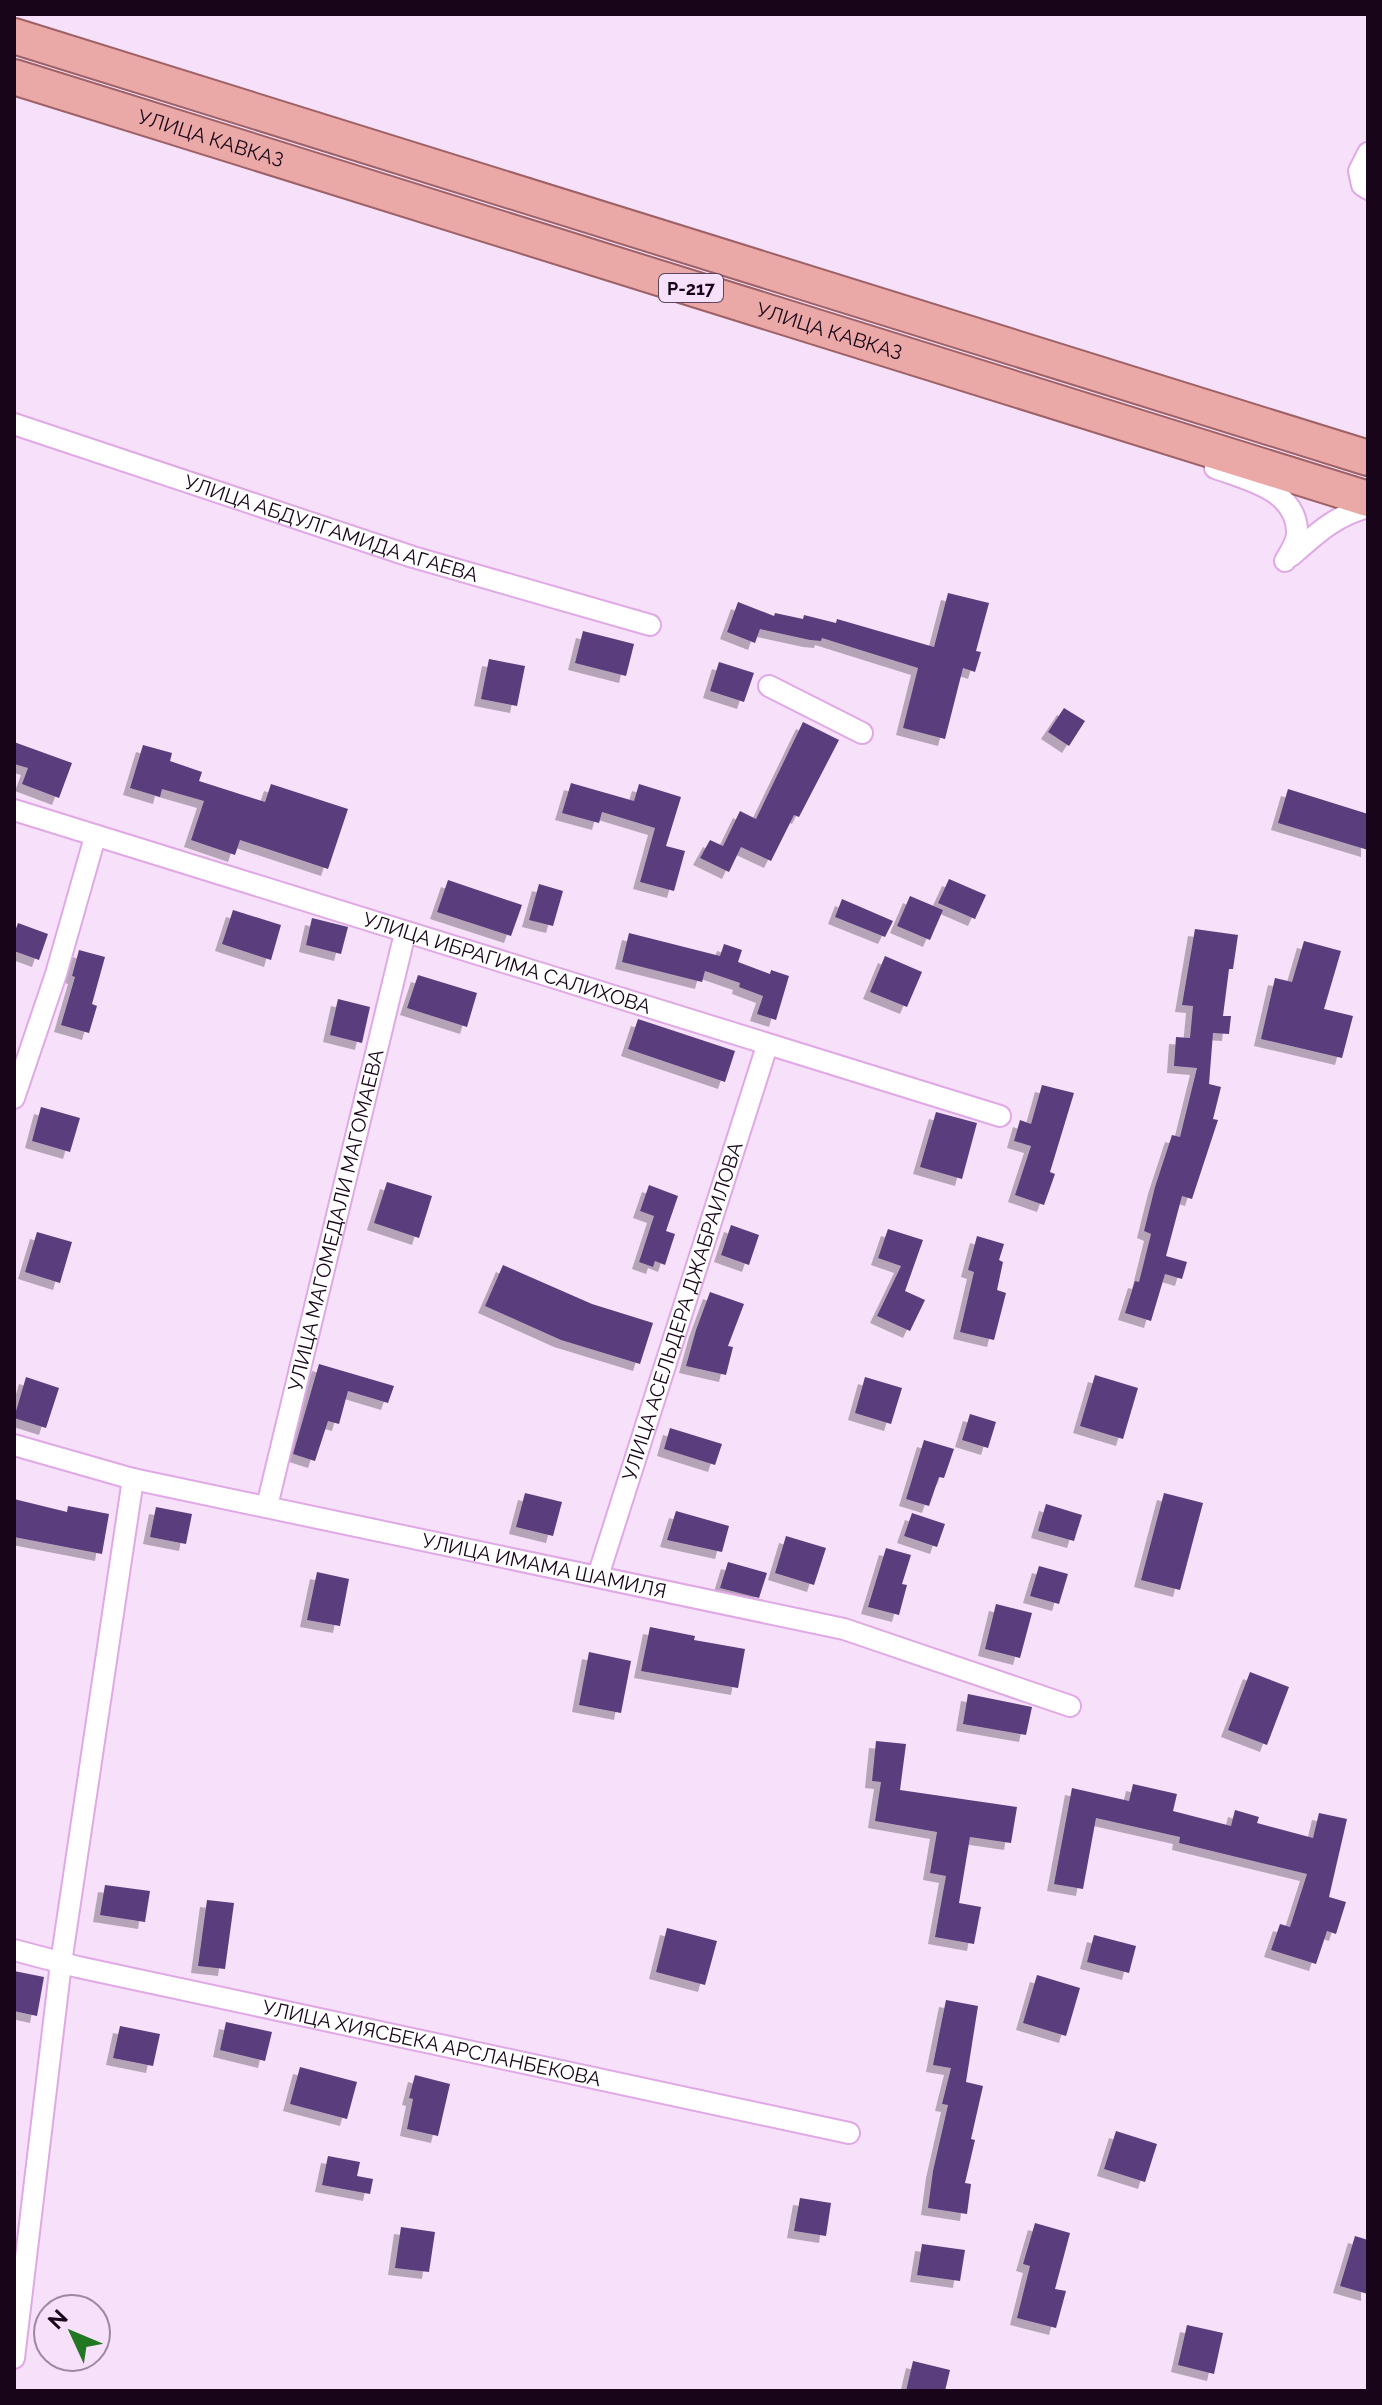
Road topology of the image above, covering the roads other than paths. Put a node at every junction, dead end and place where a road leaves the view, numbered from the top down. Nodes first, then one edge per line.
1 (14, 36) edge
2 (14, 77) edge
3 (1368, 153) edge
4 (1368, 189) edge
5 (14, 424) edge
6 (1148, 430) junction
7 (1368, 458) edge
8 (1368, 499) edge
9 (1368, 507) edge
10 (650, 625) dead end
11 (769, 686) dead end
12 (862, 733) dead end
13 (14, 810) edge
14 (95, 837) junction
15 (405, 933) junction
16 (767, 1046) junction
17 (14, 1098) edge
18 (1000, 1116) dead end
19 (14, 1445) edge
20 (133, 1479) junction
21 (267, 1506) junction
22 (598, 1576) junction
23 (1070, 1706) dead end
24 (14, 1950) edge
25 (61, 1963) junction
26 (849, 2133) dead end
27 (14, 2358) edge

1 - 7 highway, УЛИЦА КАВКАЗ / Р-217
2 - 6 highway, УЛИЦА КАВКАЗ / Р-217
3 - 4 street
5 - 10 street, УЛИЦА АБДУЛГАМИДА АГАЕВА
6 - 8 highway, УЛИЦА КАВКАЗ / Р-217
6 - 9 street
11 - 12 street
13 - 14 street, УЛИЦА ИБРАГИМА САЛИХОВА
14 - 15 street, УЛИЦА ИБРАГИМА САЛИХОВА
14 - 17 street
15 - 16 street, УЛИЦА ИБРАГИМА САЛИХОВА
15 - 21 street, УЛИЦА МАГОМЕДАЛИ МАГОМАЕВА
16 - 18 street, УЛИЦА ИБРАГИМА САЛИХОВА
16 - 22 street, УЛИЦА АСЕЛЬДЕРА ДЖАБРАИЛОВА
19 - 20 street, УЛИЦА ИМАМА ШАМИЛЯ
20 - 21 street, УЛИЦА ИМАМА ШАМИЛЯ
20 - 25 street
21 - 22 street, УЛИЦА ИМАМА ШАМИЛЯ
22 - 23 street, УЛИЦА ИМАМА ШАМИЛЯ
24 - 25 street, УЛИЦА ХИЯСБЕКА АРСЛАНБЕКОВА
25 - 26 street, УЛИЦА ХИЯСБЕКА АРСЛАНБЕКОВА
25 - 27 street

